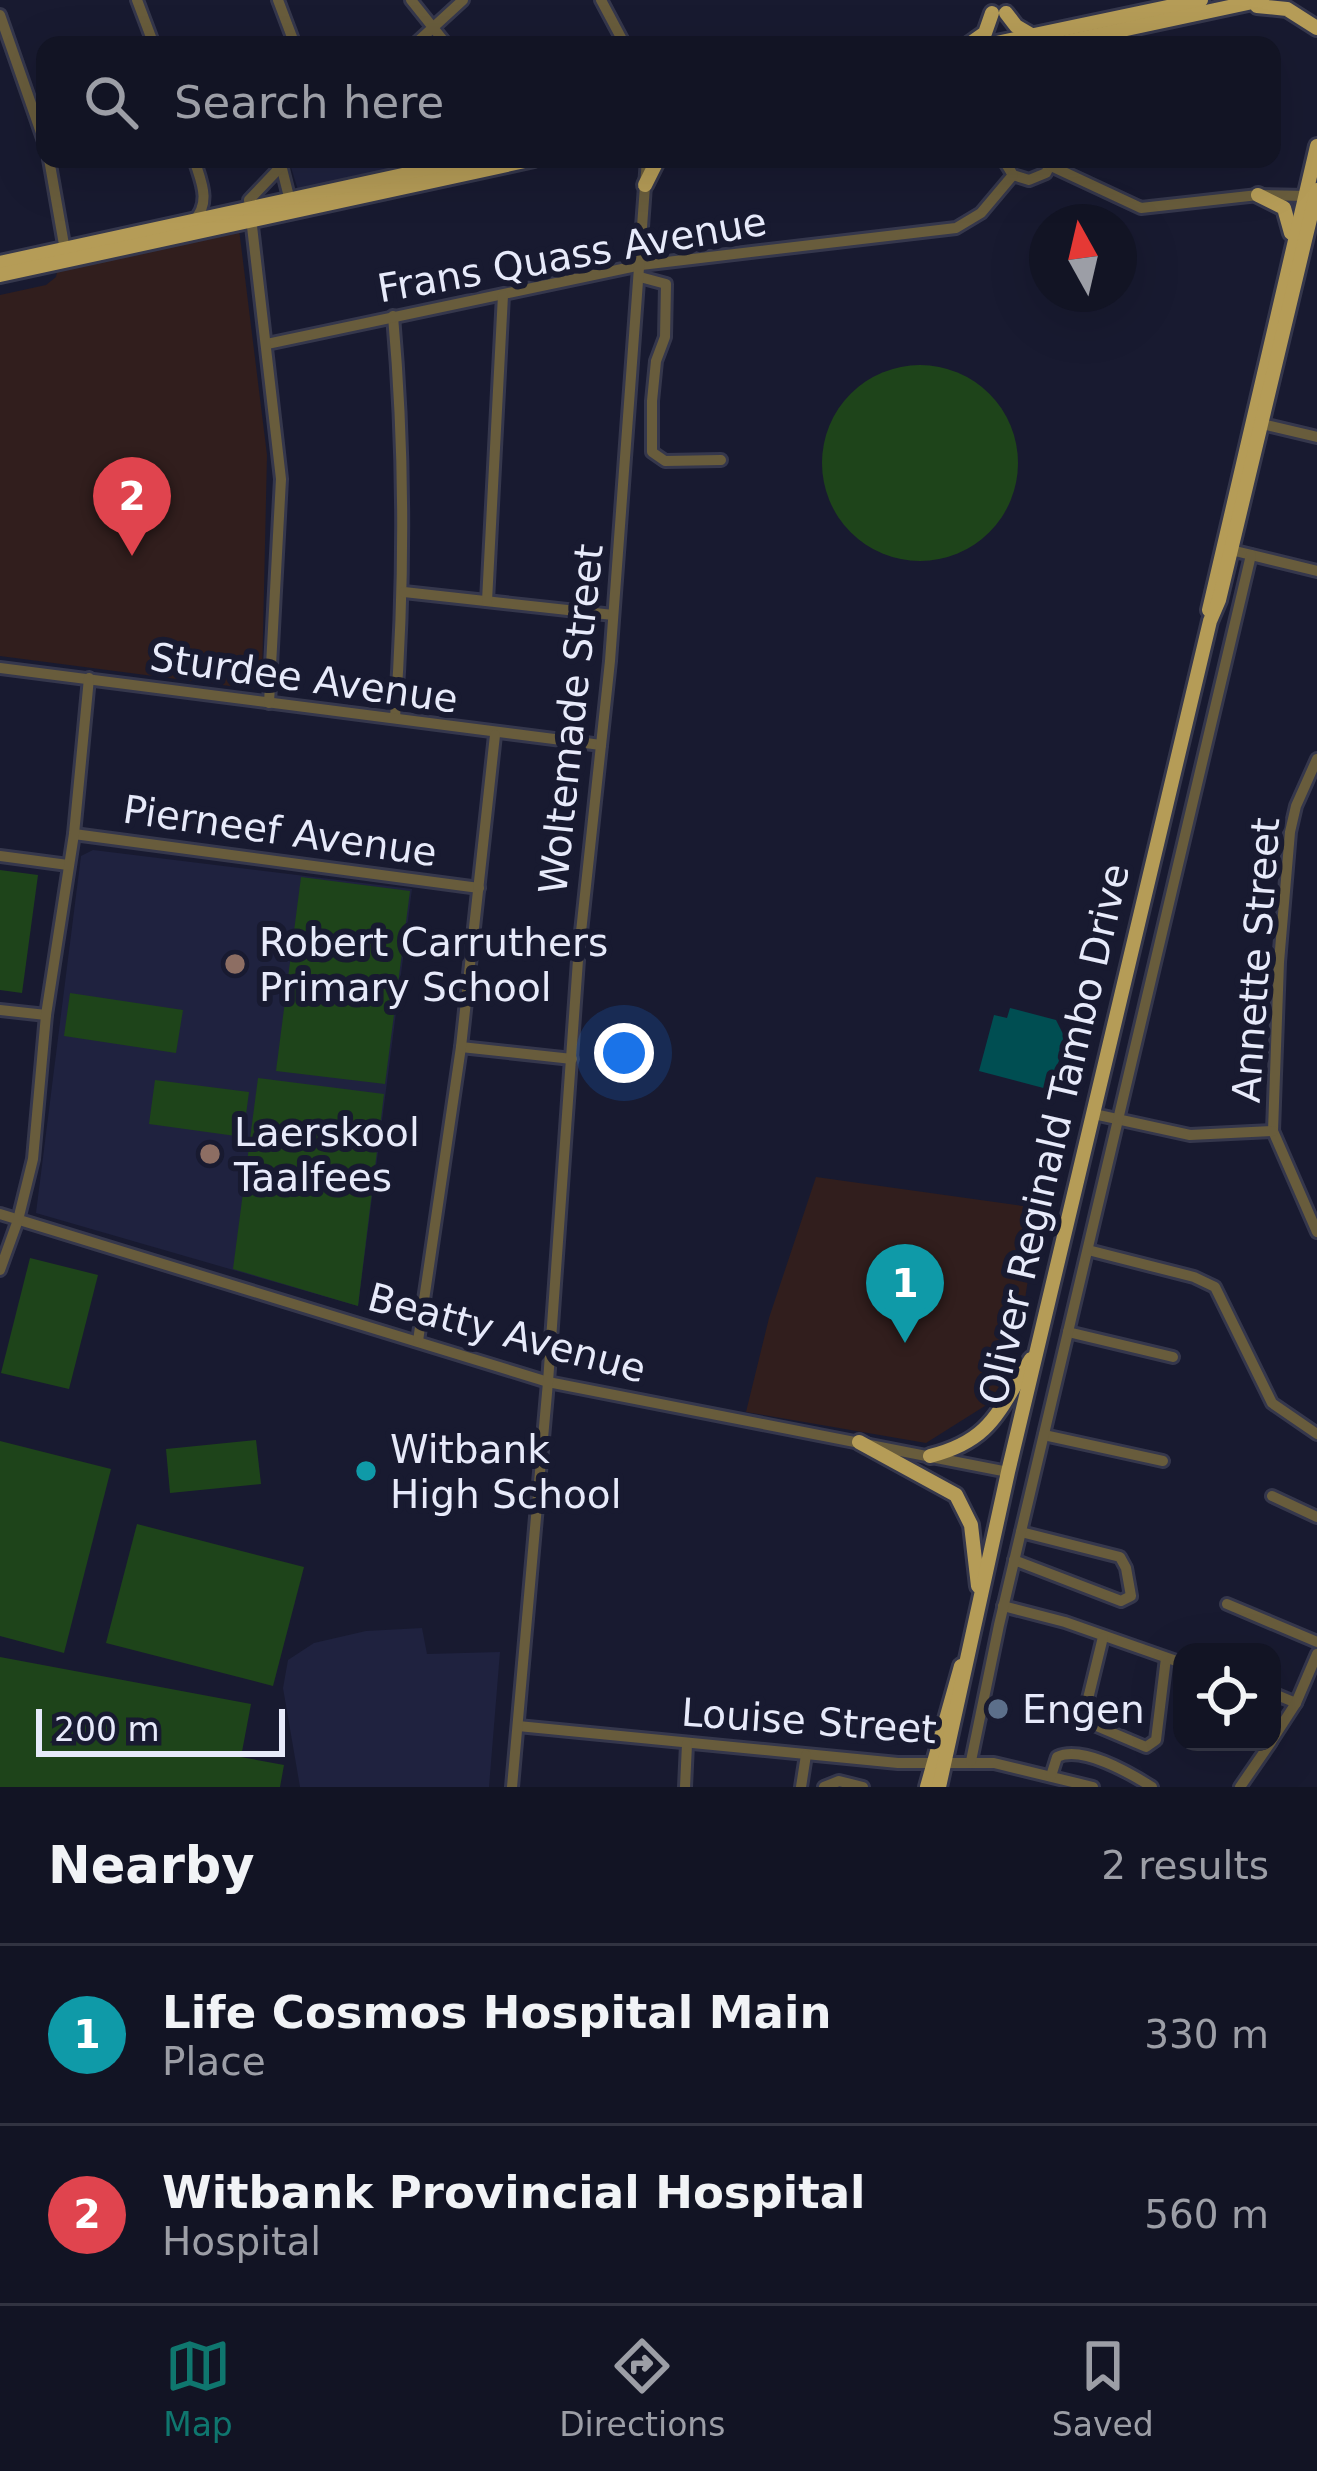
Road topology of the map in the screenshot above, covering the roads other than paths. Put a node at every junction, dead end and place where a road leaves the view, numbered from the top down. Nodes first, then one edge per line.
1 (137, 0) edge
2 (278, 0) edge
3 (411, 0) edge
4 (463, 0) edge
5 (601, 0) edge
6 (1201, 0) edge
7 (1262, 0) edge
8 (1225, 8) junction
9 (0, 16) edge
10 (434, 27) junction
11 (1317, 28) edge
12 (151, 36) edge
13 (292, 36) edge
14 (424, 36) edge
15 (440, 36) edge
16 (621, 36) edge
17 (981, 36) edge
18 (1034, 36) joint
19 (1094, 36) edge
20 (36, 119) edge
21 (1317, 146) edge
22 (52, 168) edge
23 (196, 168) edge
24 (279, 168) edge
25 (286, 168) edge
26 (436, 168) edge
27 (480, 168) edge
28 (646, 168) edge
29 (654, 168) edge
30 (1008, 168) edge
31 (1047, 168) edge
32 (1061, 168) edge
33 (1012, 175) junction
34 (645, 185) junction
35 (1312, 194) edge
36 (1258, 195) junction
37 (290, 201) junction
38 (250, 215) junction
39 (193, 222) junction
40 (1312, 226) edge
41 (1292, 250) junction
42 (66, 255) junction
43 (0, 263) edge
44 (640, 271) junction
45 (0, 275) edge
46 (503, 295) junction
47 (393, 316) junction
48 (266, 344) junction
49 (1256, 423) junction
50 (1317, 437) edge
51 (721, 460) dead end
52 (1226, 549) junction
53 (1251, 555) junction
54 (1317, 571) edge
55 (404, 592) junction
56 (487, 601) junction
57 (613, 615) junction
58 (0, 668) edge
59 (89, 678) junction
60 (269, 703) junction
61 (395, 718) junction
62 (496, 735) junction
63 (601, 745) junction
64 (1317, 759) edge
65 (74, 834) junction
66 (0, 856) edge
67 (68, 865) junction
68 (479, 888) junction
69 (0, 1010) edge
70 (46, 1015) junction
71 (461, 1047) junction
72 (572, 1059) junction
73 (1094, 1114) junction
74 (1119, 1120) junction
75 (1273, 1131) junction
76 (0, 1214) edge
77 (18, 1220) junction
78 (1317, 1232) edge
79 (1088, 1250) junction
80 (0, 1270) edge
81 (1069, 1332) junction
82 (418, 1341) junction
83 (1036, 1349) junction
84 (1173, 1357) dead end
85 (548, 1382) junction
86 (1317, 1434) edge
87 (1044, 1435) junction
88 (859, 1442) junction
89 (930, 1456) junction
90 (1163, 1462) dead end
91 (1007, 1472) junction
92 (1272, 1496) dead end
93 (1317, 1517) edge
94 (1021, 1532) junction
95 (1014, 1560) junction
96 (979, 1597) junction
97 (1227, 1604) dead end
98 (1003, 1606) junction
99 (1103, 1636) junction
100 (1317, 1642) edge
101 (1317, 1654) edge
102 (1166, 1658) junction
103 (1173, 1661) edge
104 (1281, 1697) edge
105 (1296, 1703) junction
106 (518, 1726) junction
107 (1281, 1726) edge
108 (687, 1744) junction
109 (1264, 1751) edge
110 (806, 1755) junction
111 (971, 1761) junction
112 (939, 1763) junction
113 (1051, 1776) junction
114 (512, 1787) edge
115 (685, 1787) edge
116 (801, 1787) edge
117 (824, 1787) edge
118 (863, 1787) edge
119 (927, 1787) edge
120 (939, 1787) edge
121 (1094, 1787) edge
122 (1153, 1787) edge
123 (1240, 1787) edge

1 - 12 street
2 - 13 street
3 - 10 street
4 - 10 street
5 - 16 street
6 - 18 main road
7 - 8 main road
8 - 11 main road
8 - 19 main road
9 - 20 street
10 - 14 street
10 - 15 street
17 - 18 main road
21 - 35 main road, Oliver Reginald Tambo Drive
22 - 42 street
23 - 39 street
24 - 38 street
25 - 37 street
26 - 37 main road
27 - 38 main road
28 - 34 street, Woltemade Street
29 - 34 main road
30 - 33 street
31 - 33 street
32 - 36 street
33 - 44 street, Frans Quass Avenue
34 - 44 street, Woltemade Street
35 - 36 street
35 - 40 main road, Oliver Reginald Tambo Drive
35 - 41 main road, Oliver Reginald Tambo Drive
36 - 41 main road
37 - 38 main road
38 - 39 main road
38 - 42 main road
38 - 48 street
39 - 42 main road
40 - 49 main road, Oliver Reginald Tambo Drive
41 - 49 main road, Oliver Reginald Tambo Drive
42 - 43 main road
42 - 45 main road
44 - 46 street, Frans Quass Avenue
44 - 51 street
44 - 57 street, Woltemade Street
46 - 47 street, Frans Quass Avenue
46 - 56 street
47 - 48 street, Frans Quass Avenue
47 - 55 street
48 - 60 street
49 - 50 street
49 - 52 main road, Oliver Reginald Tambo Drive
52 - 53 street
52 - 73 main road, Oliver Reginald Tambo Drive
53 - 54 street
53 - 74 street
55 - 56 street
55 - 61 street
56 - 57 street
57 - 63 street, Woltemade Street
58 - 59 street, Sturdee Avenue
59 - 60 street, Sturdee Avenue
59 - 65 street
60 - 61 street, Sturdee Avenue
61 - 62 street, Sturdee Avenue
62 - 63 street, Sturdee Avenue
62 - 68 street
63 - 72 street, Woltemade Street
64 - 75 street, Annette Street
65 - 67 street
65 - 68 street, Pierneef Avenue
66 - 67 street
67 - 70 street
68 - 71 street
69 - 70 street
70 - 77 street
71 - 72 street
71 - 82 street
72 - 85 street, Woltemade Street
73 - 74 street
73 - 83 main road, Oliver Reginald Tambo Drive
74 - 75 street
74 - 79 street
75 - 78 street, Annette Street
76 - 77 street, Beatty Avenue
77 - 80 street
77 - 82 street, Beatty Avenue
79 - 81 street
79 - 86 street
81 - 84 street
81 - 87 street
82 - 85 street, Beatty Avenue
83 - 89 main road
83 - 91 main road, Oliver Reginald Tambo Drive
85 - 88 street, Beatty Avenue
85 - 106 street, Woltemade Street
87 - 90 street
87 - 94 street
88 - 89 street, Beatty Avenue
88 - 96 main road
89 - 91 street, Beatty Avenue
91 - 96 main road, Oliver Reginald Tambo Drive
92 - 93 street
94 - 95 street
94 - 95 street
95 - 98 street
96 - 112 main road, Oliver Reginald Tambo Drive
97 - 100 street
98 - 99 street
98 - 111 street
99 - 102 street
99 - 102 street
101 - 105 street
102 - 103 street
104 - 105 street
105 - 107 street
106 - 108 street, Louise Street
106 - 114 street, Woltemade Street
108 - 110 street, Louise Street
108 - 115 street
109 - 123 street
110 - 112 street, Louise Street
110 - 116 street
111 - 112 street, Louise Street
111 - 113 street, Louise Street
112 - 119 main road, Oliver Reginald Tambo Drive
112 - 120 main road, Oliver Reginald Tambo Drive
113 - 121 street, Louise Street
113 - 122 street
117 - 118 street

